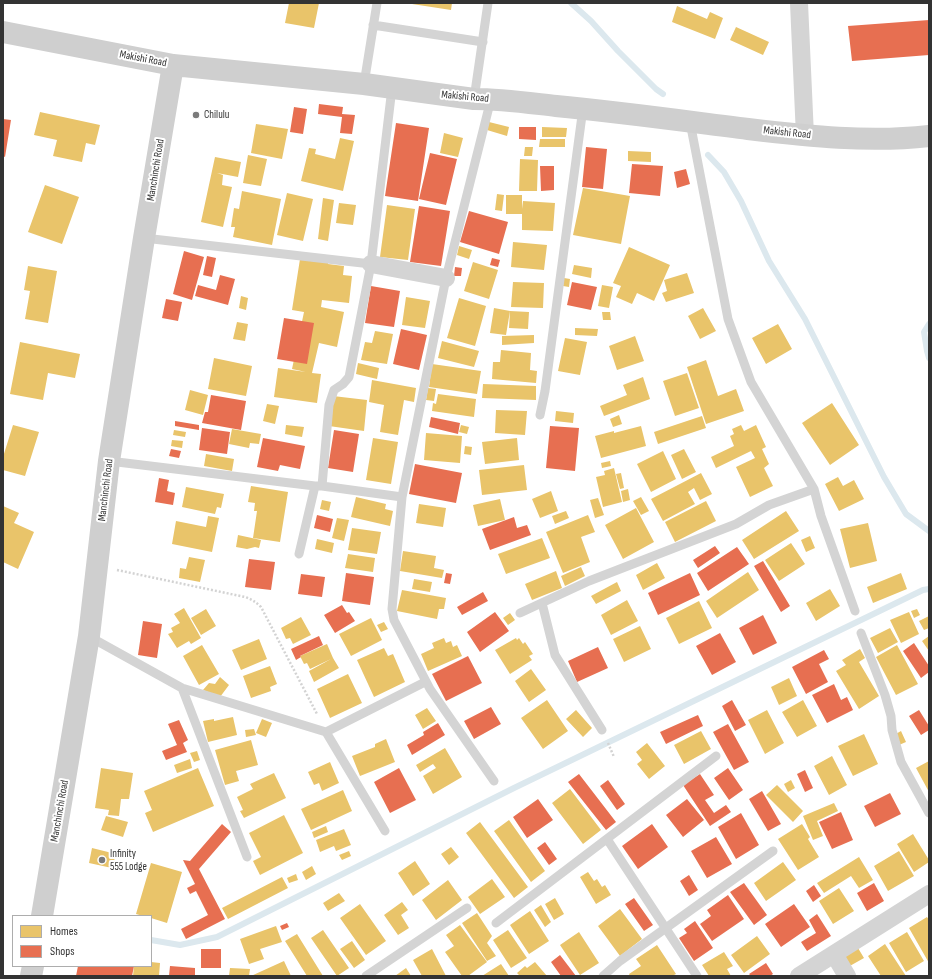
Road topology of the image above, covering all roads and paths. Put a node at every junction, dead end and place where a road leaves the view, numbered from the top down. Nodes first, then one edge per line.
1 (377, 3) edge
2 (488, 3) edge
3 (800, 3) edge
4 (374, 25) junction
5 (3, 32) edge
6 (483, 42) junction
7 (173, 65) junction
8 (364, 84) junction
9 (392, 88) junction
10 (483, 99) junction
11 (583, 108) junction
12 (690, 122) junction
13 (805, 136) junction
14 (929, 136) edge
15 (144, 238) junction
16 (371, 264) junction
17 (446, 278) junction
18 (540, 415) dead end
19 (109, 461) junction
20 (318, 486) junction
21 (814, 488) junction
22 (402, 497) junction
23 (299, 554) dead end
24 (97, 566) junction
25 (542, 603) junction
26 (855, 610) dead end
27 (520, 613) dead end
28 (861, 633) dead end
29 (89, 636) junction
30 (426, 682) junction
31 (182, 688) junction
32 (602, 730) dead end
33 (326, 732) junction
34 (716, 756) dead end
35 (494, 781) dead end
36 (929, 813) edge
37 (385, 831) dead end
38 (607, 839) junction
39 (773, 851) dead end
40 (247, 857) dead end
41 (929, 894) edge
42 (467, 908) dead end
43 (42, 915) edge
44 (496, 923) dead end
45 (666, 929) junction
46 (834, 954) junction
47 (366, 976) edge
48 (603, 976) edge
49 (697, 976) edge
50 (799, 976) edge
51 (847, 976) edge

1 - 4 lane
2 - 6 lane
3 - 13 street
4 - 6 lane
4 - 8 lane
5 - 7 main road, Makishi Road
6 - 10 lane
7 - 8 main road, Makishi Road
7 - 15 main road, Manchinchi Road
8 - 9 main road, Makishi Road
9 - 10 main road, Makishi Road
9 - 16 lane
10 - 11 main road, Makishi Road
10 - 17 lane
11 - 12 main road, Makishi Road
11 - 18 lane
12 - 13 main road, Makishi Road
12 - 21 lane
13 - 14 main road, Makishi Road
15 - 16 lane
15 - 19 main road, Manchinchi Road
16 - 17 street
16 - 20 lane
17 - 22 lane
19 - 20 lane
19 - 24 main road, Manchinchi Road
20 - 22 lane
20 - 23 lane
21 - 25 lane
21 - 26 lane
22 - 30 lane
24 - 29 main road, Manchinchi Road
24 - 33 path
25 - 27 lane
25 - 32 lane
28 - 36 lane
29 - 31 lane
29 - 43 main road, Manchinchi Road
30 - 33 lane
30 - 35 lane
31 - 33 lane
31 - 40 lane
33 - 37 lane
34 - 38 lane
38 - 44 lane
38 - 45 lane
39 - 45 lane
41 - 46 street
42 - 47 lane
45 - 48 lane
45 - 49 lane
46 - 50 street
46 - 51 street

